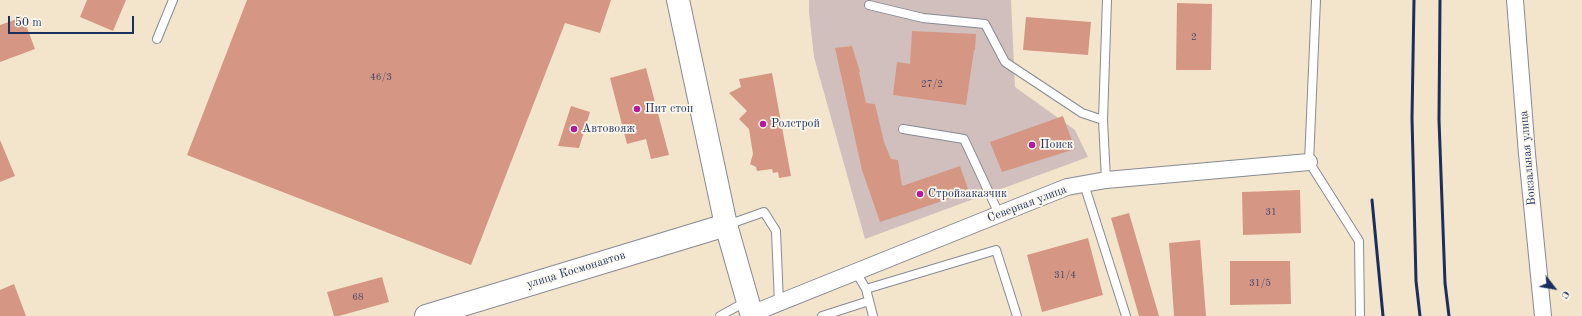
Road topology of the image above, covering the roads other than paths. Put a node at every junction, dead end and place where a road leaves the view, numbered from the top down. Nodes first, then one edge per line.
1 (173, 0) edge
2 (678, 0) edge
3 (1107, 0) edge
4 (1316, 0) edge
5 (1515, 0) edge
6 (869, 5) dead end
7 (157, 39) dead end
8 (1103, 120) junction
9 (903, 129) dead end
10 (1309, 162) junction
11 (1106, 180) junction
12 (1084, 184) junction
13 (999, 214) junction
14 (726, 225) junction
15 (856, 272) junction
16 (866, 289) junction
17 (869, 301) junction
18 (779, 303) junction
19 (750, 310) edge
20 (426, 316) edge
21 (720, 316) edge
22 (822, 316) edge
23 (873, 316) edge
24 (1017, 316) edge
25 (1126, 316) edge
26 (1360, 316) edge
27 (1543, 316) edge

1 - 7 lane
2 - 14 main road
3 - 8 lane
4 - 10 lane
5 - 27 street, Вокзальная улица
6 - 8 lane
8 - 11 lane
9 - 13 lane
10 - 11 street, Северная улица
10 - 26 lane
11 - 12 street, Северная улица
12 - 13 street, Северная улица
12 - 25 lane
13 - 15 street, Северная улица
14 - 18 lane
14 - 19 main road
14 - 20 main road, улица Космонавтов
15 - 16 lane
15 - 18 street, Северная улица
16 - 17 lane
16 - 24 lane
17 - 22 lane
17 - 23 lane
18 - 19 street, Северная улица
19 - 21 lane

